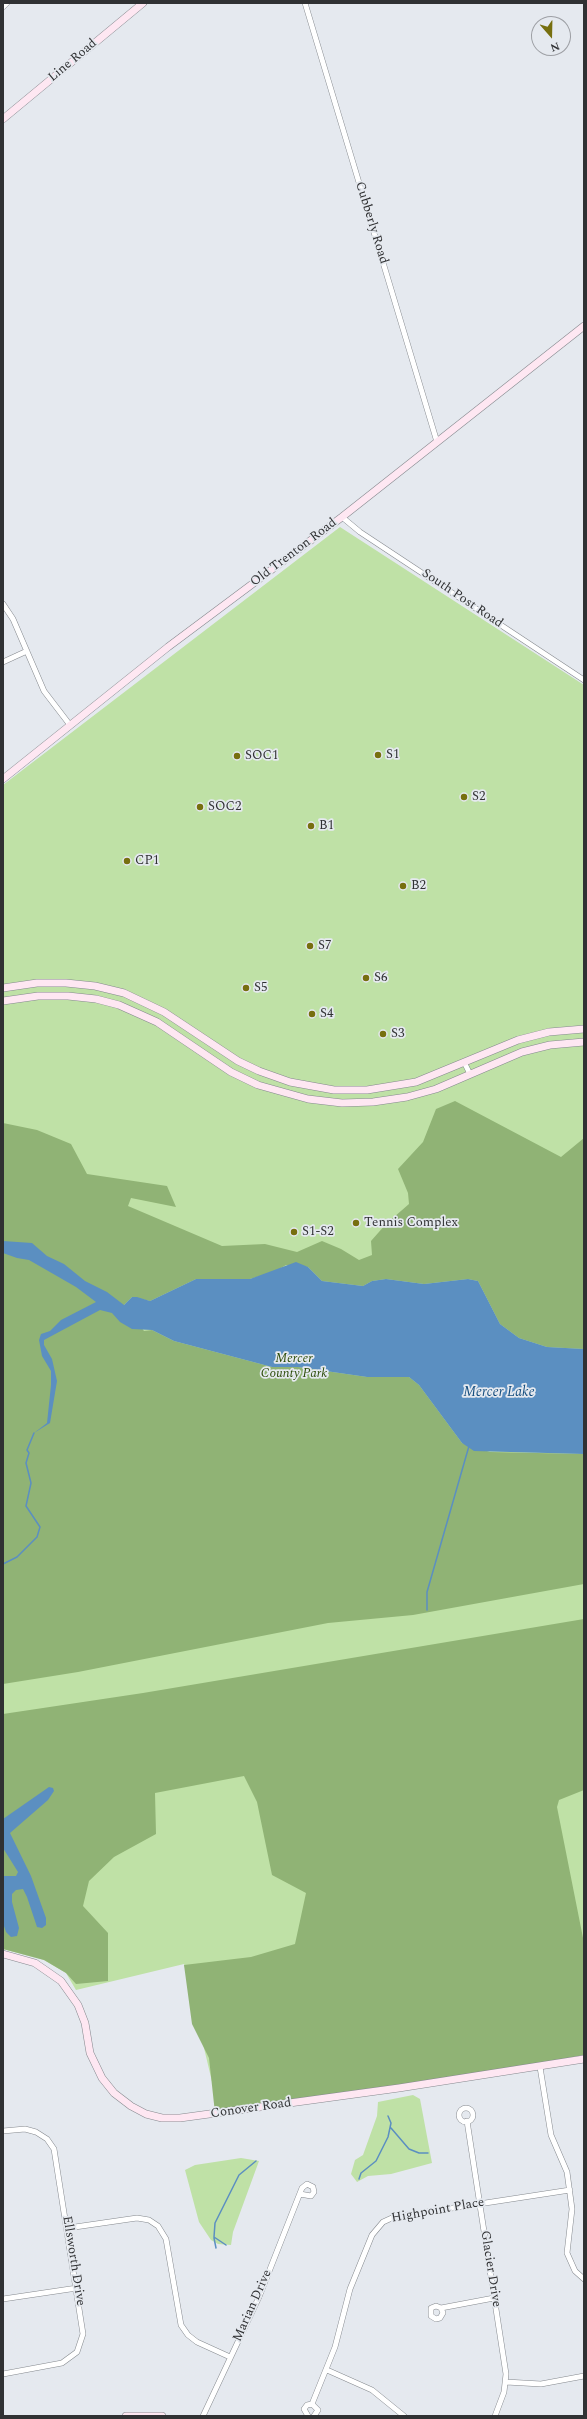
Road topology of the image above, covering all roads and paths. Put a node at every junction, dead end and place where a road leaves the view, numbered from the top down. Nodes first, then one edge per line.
1 (7, 3) edge
2 (144, 3) edge
3 (305, 3) edge
4 (3, 7) edge
5 (3, 119) edge
6 (584, 326) edge
7 (437, 442) junction
8 (342, 517) junction
9 (3, 604) edge
10 (27, 651) junction
11 (3, 662) edge
12 (584, 680) edge
13 (70, 725) junction
14 (3, 779) edge
15 (3, 988) edge
16 (3, 1001) edge
17 (584, 1029) edge
18 (584, 1042) edge
19 (464, 1062) junction
20 (470, 1074) junction
21 (3, 1954) edge
22 (584, 2059) edge
23 (540, 2067) junction
24 (467, 2122) dead end
25 (3, 2131) edge
26 (570, 2190) junction
27 (300, 2194) dead end
28 (480, 2204) junction
29 (68, 2228) junction
30 (584, 2279) edge
31 (77, 2288) junction
32 (494, 2298) junction
33 (3, 2299) edge
34 (441, 2308) dead end
35 (230, 2358) junction
36 (327, 2370) junction
37 (3, 2374) edge
38 (584, 2376) edge
39 (506, 2382) junction
40 (312, 2404) junction
41 (126, 2416) edge
42 (162, 2416) edge
43 (203, 2416) edge
44 (308, 2416) edge
45 (314, 2416) edge
46 (404, 2416) edge
47 (495, 2416) edge

1 - 4 street
2 - 5 street, Line Road
3 - 7 street, Cubberly Road
6 - 7 street, Old Trenton Road
7 - 8 street, Old Trenton Road
8 - 12 street, South Post Road
8 - 13 street, Old Trenton Road
9 - 10 street
10 - 11 street
10 - 13 street
13 - 14 street, Old Trenton Road
15 - 19 street
16 - 20 street
17 - 19 street
18 - 20 street
19 - 20 street
21 - 23 street, Conover Road
22 - 23 street, Conover Road
23 - 26 street
24 - 28 street, Glacier Drive
25 - 29 street, Ellsworth Drive
26 - 28 street, Highpoint Place
26 - 30 street
27 - 35 street, Marian Drive
28 - 32 street, Glacier Drive
28 - 36 street, Highpoint Place
29 - 31 street, Ellsworth Drive
29 - 35 street
31 - 33 street
31 - 37 street, Ellsworth Drive
32 - 34 street
32 - 39 street, Glacier Drive
35 - 43 street, Marian Drive
36 - 40 street, Highpoint Place
36 - 46 street
38 - 39 street
39 - 47 street, Glacier Drive
40 - 44 street, Highpoint Place
40 - 45 street
41 - 42 street

